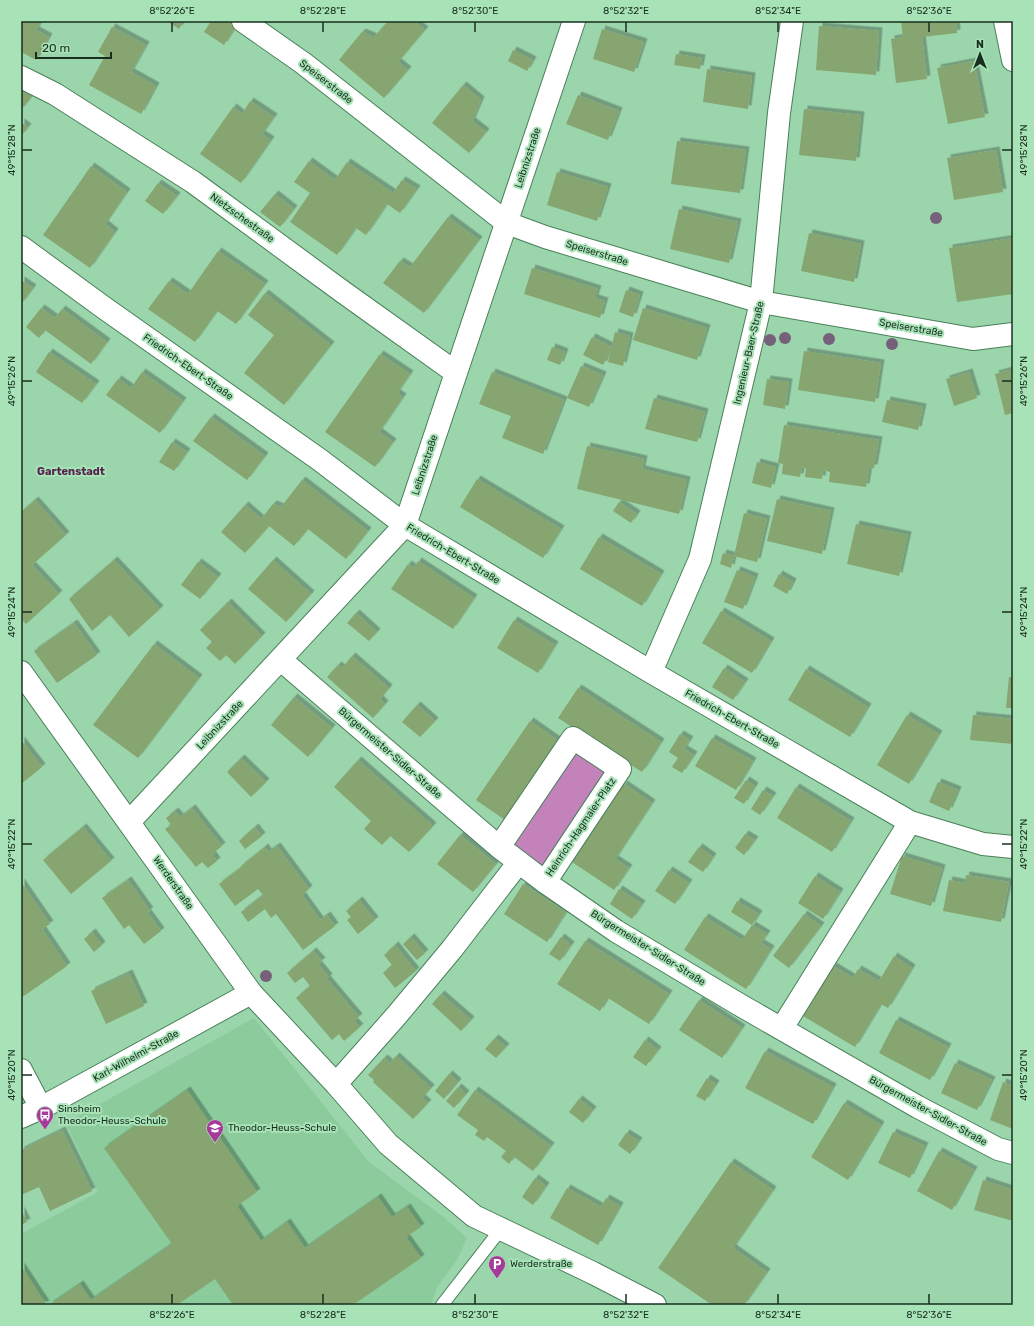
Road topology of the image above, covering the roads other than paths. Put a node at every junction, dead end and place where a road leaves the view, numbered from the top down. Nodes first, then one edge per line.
1 (243, 21) edge
2 (574, 21) edge
3 (792, 21) edge
4 (1005, 21) edge
5 (1013, 60) edge
6 (21, 77) edge
7 (507, 223) junction
8 (21, 248) edge
9 (761, 302) junction
10 (1013, 334) edge
11 (455, 372) junction
12 (405, 525) junction
13 (281, 660) junction
14 (21, 672) edge
15 (651, 672) junction
16 (129, 822) junction
17 (910, 822) junction
18 (499, 847) junction
19 (1013, 847) edge
20 (519, 862) junction
21 (545, 882) junction
22 (251, 994) junction
23 (782, 1028) junction
24 (21, 1070) edge
25 (336, 1084) junction
26 (41, 1108) junction
27 (21, 1118) edge
28 (1013, 1153) edge
29 (501, 1230) junction
30 (442, 1305) edge
31 (655, 1305) edge

1 - 7 street, Speiserstraße
2 - 7 street, Leibnizstraße
3 - 9 street, Ingenieur-Baer-Straße
4 - 5 street
6 - 11 street, Nietzschestraße
7 - 9 street, Speiserstraße
7 - 11 street, Leibnizstraße
8 - 12 street, Friedrich-Ebert-Straße
9 - 10 street, Speiserstraße
9 - 15 street, Ingenieur-Baer-Straße
11 - 12 street, Leibnizstraße
12 - 13 street, Leibnizstraße
12 - 15 street, Friedrich-Ebert-Straße
13 - 16 street, Leibnizstraße
13 - 18 street, Bürgermeister-Sidler-Straße
14 - 16 street, Werderstraße
15 - 17 street, Friedrich-Ebert-Straße
16 - 22 street, Werderstraße
17 - 19 street, Friedrich-Ebert-Straße
17 - 23 street
18 - 20 street, Bürgermeister-Sidler-Straße
18 - 21 street, Heinrich-Hagmaier-Platz
20 - 21 street, Bürgermeister-Sidler-Straße
20 - 25 street
21 - 23 street, Bürgermeister-Sidler-Straße
22 - 25 street, Werderstraße
22 - 26 street, Karl-Wilhelmi-Straße
23 - 28 street, Bürgermeister-Sidler-Straße
24 - 26 street
25 - 29 street, Werderstraße
26 - 27 street, Karl-Wilhelmi-Straße
29 - 30 lane
29 - 31 street, Werderstraße

